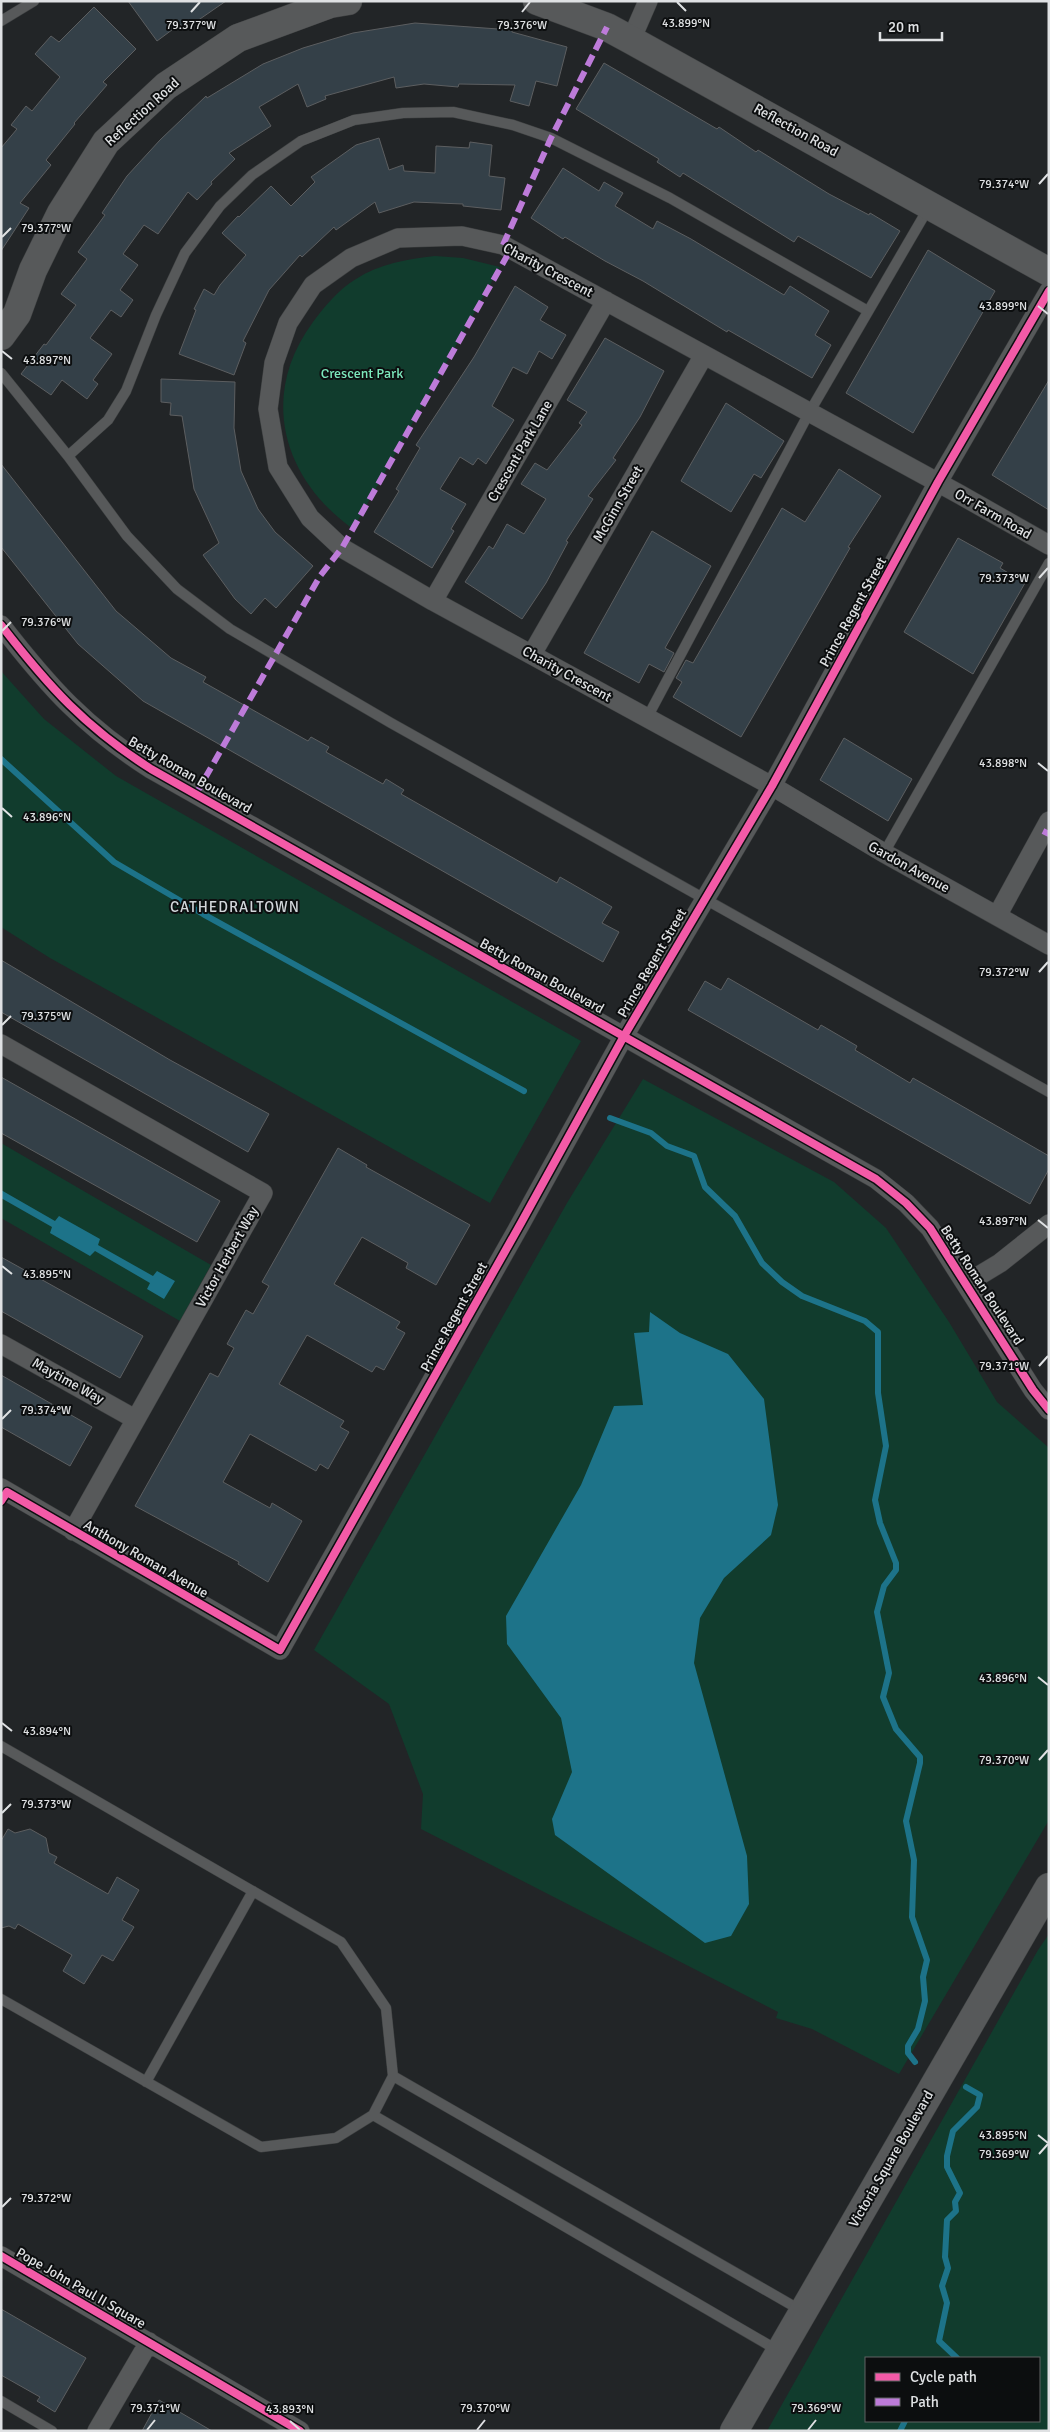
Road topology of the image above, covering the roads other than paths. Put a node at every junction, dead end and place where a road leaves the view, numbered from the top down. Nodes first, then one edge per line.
1 (34, 1) edge
2 (348, 1) edge
3 (538, 1) edge
4 (648, 1) edge
5 (1, 21) edge
6 (632, 40) junction
7 (931, 205) junction
8 (1049, 272) edge
9 (1049, 291) edge
10 (606, 301) junction
11 (868, 311) junction
12 (1, 336) edge
13 (704, 355) junction
14 (1, 373) edge
15 (809, 413) junction
16 (68, 456) junction
17 (938, 482) junction
18 (1049, 545) edge
19 (1049, 563) edge
20 (433, 601) junction
21 (1, 625) edge
22 (532, 654) junction
23 (647, 718) junction
24 (772, 786) junction
25 (1049, 820) edge
26 (884, 853) junction
27 (704, 899) junction
28 (997, 916) junction
29 (1049, 945) edge
30 (624, 1036) junction
31 (1, 1044) edge
32 (1049, 1092) edge
33 (1049, 1224) edge
34 (967, 1283) junction
35 (1, 1344) edge
36 (1049, 1410) edge
37 (135, 1419) junction
38 (3, 1494) edge
39 (73, 1531) junction
40 (280, 1650) joint
41 (1, 1746) edge
42 (1049, 1887) edge
43 (253, 1891) junction
44 (1, 1999) edge
45 (393, 2076) junction
46 (146, 2082) junction
47 (373, 2115) junction
48 (1, 2256) edge
49 (803, 2311) junction
50 (149, 2342) junction
51 (780, 2351) junction
52 (1, 2401) edge
53 (52, 2431) edge
54 (97, 2431) edge
55 (300, 2431) edge
56 (734, 2431) edge

1 - 5 lane
2 - 12 street, Reflection Road
3 - 6 street, Reflection Road
4 - 6 street
6 - 7 street, Reflection Road
7 - 8 street, Reflection Road
7 - 11 lane
9 - 17 street, Prince Regent Street
10 - 13 street, Charity Crescent
10 - 20 street, Crescent Park Lane
10 - 20 street, Charity Crescent
11 - 15 lane
11 - 16 lane
13 - 15 street, Charity Crescent
13 - 22 street, McGinn Street
14 - 16 lane
15 - 17 street, Charity Crescent
15 - 23 lane
16 - 27 lane
17 - 18 street, Orr Farm Road
17 - 24 street, Prince Regent Street
19 - 26 lane
20 - 22 street, Charity Crescent
21 - 30 street, Betty Roman Boulevard
22 - 23 street, Charity Crescent
23 - 24 street, Charity Crescent
24 - 26 street, Gardon Avenue
24 - 27 street, Prince Regent Street
25 - 28 street
26 - 28 street, Gardon Avenue
27 - 30 street, Prince Regent Street
27 - 32 lane
28 - 29 street, Gardon Avenue
30 - 34 street, Betty Roman Boulevard
30 - 40 street, Prince Regent Street
31 - 37 street, Victor Herbert Way
33 - 34 street
34 - 36 street, Betty Roman Boulevard
35 - 37 street, Maytime Way
37 - 39 street, Victor Herbert Way
38 - 39 street, Anthony Roman Avenue
39 - 40 street, Anthony Roman Avenue
41 - 43 lane
42 - 49 street, Victoria Square Boulevard
43 - 45 lane
43 - 46 lane
44 - 46 lane
45 - 47 lane
45 - 49 lane
46 - 47 lane
47 - 51 lane
48 - 50 street, Pope John Paul II Square
49 - 51 street, Victoria Square Boulevard
50 - 54 street
50 - 55 street, Pope John Paul II Square
51 - 56 street, Victoria Square Boulevard
52 - 53 lane

